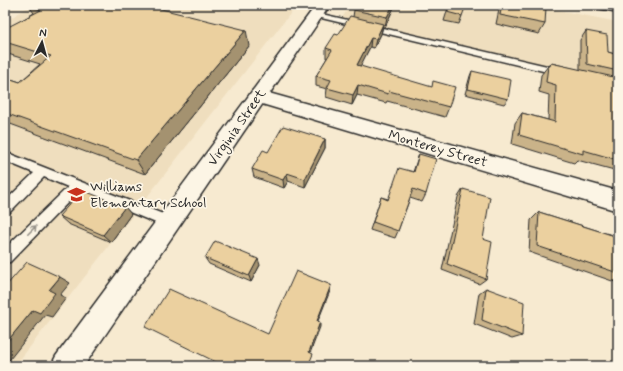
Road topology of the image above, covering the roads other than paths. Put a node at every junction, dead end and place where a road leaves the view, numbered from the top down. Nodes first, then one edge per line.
1 (602, 5) edge
2 (618, 8) edge
3 (319, 10) edge
4 (572, 75) edge
5 (258, 96) junction
6 (5, 156) edge
7 (43, 171) junction
8 (77, 185) junction
9 (618, 201) edge
10 (5, 208) edge
11 (168, 222) junction
12 (5, 257) edge
13 (66, 366) edge

1 - 2 street
3 - 4 lane
3 - 5 street, Virginia Street
5 - 9 street, Monterey Street
5 - 11 street, Virginia Street
6 - 7 lane
7 - 8 lane
7 - 10 lane
8 - 11 lane
12 -> 8 lane
11 - 13 street, Virginia Street

